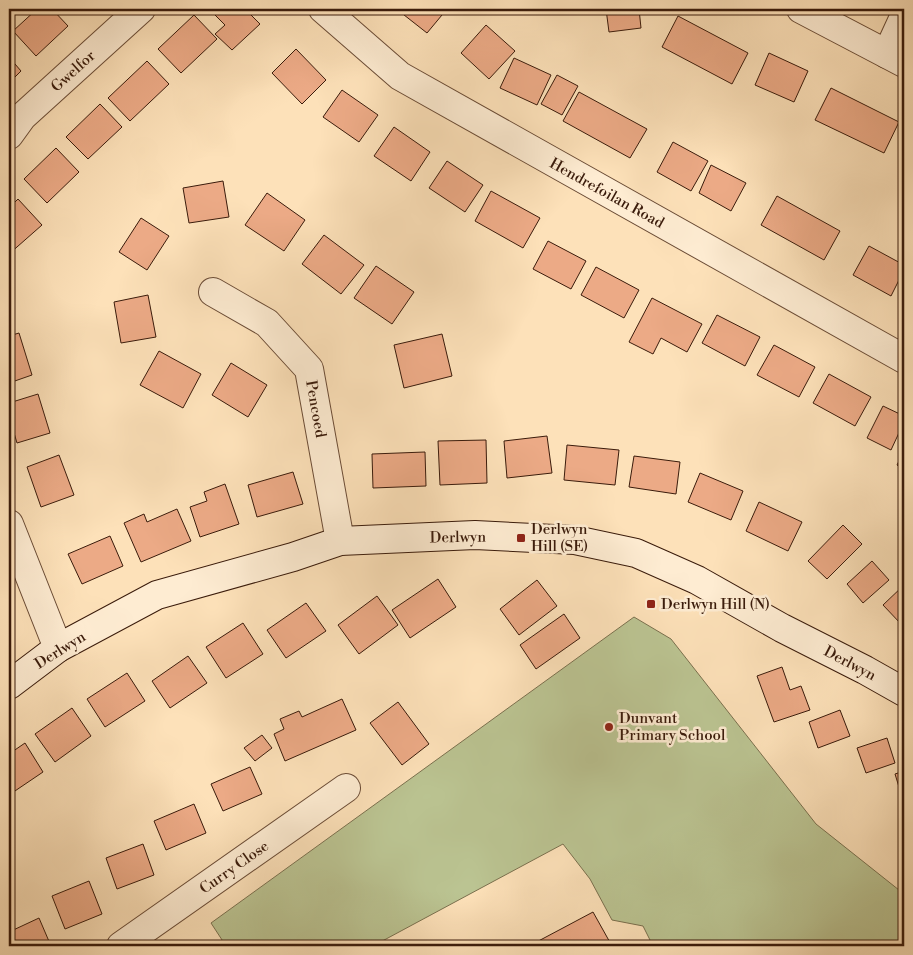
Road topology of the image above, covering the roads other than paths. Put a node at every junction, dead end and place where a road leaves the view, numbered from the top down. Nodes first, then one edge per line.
1 (141, 9) edge
2 (323, 9) edge
3 (801, 9) edge
4 (904, 17) edge
5 (896, 58) edge
6 (9, 135) edge
7 (213, 292) dead end
8 (904, 359) edge
9 (9, 524) edge
10 (340, 541) junction
11 (58, 648) junction
12 (9, 685) edge
13 (904, 692) edge
14 (346, 788) dead end
15 (121, 946) edge

1 - 6 street, Gwelfor
2 - 8 street, Hendrefoilan Road
3 - 5 street
4 - 5 street
7 - 10 street, Pencoed
9 - 11 street
10 - 11 street, Derlwyn
10 - 13 street, Derlwyn
11 - 12 street, Derlwyn
14 - 15 street, Curry Close

